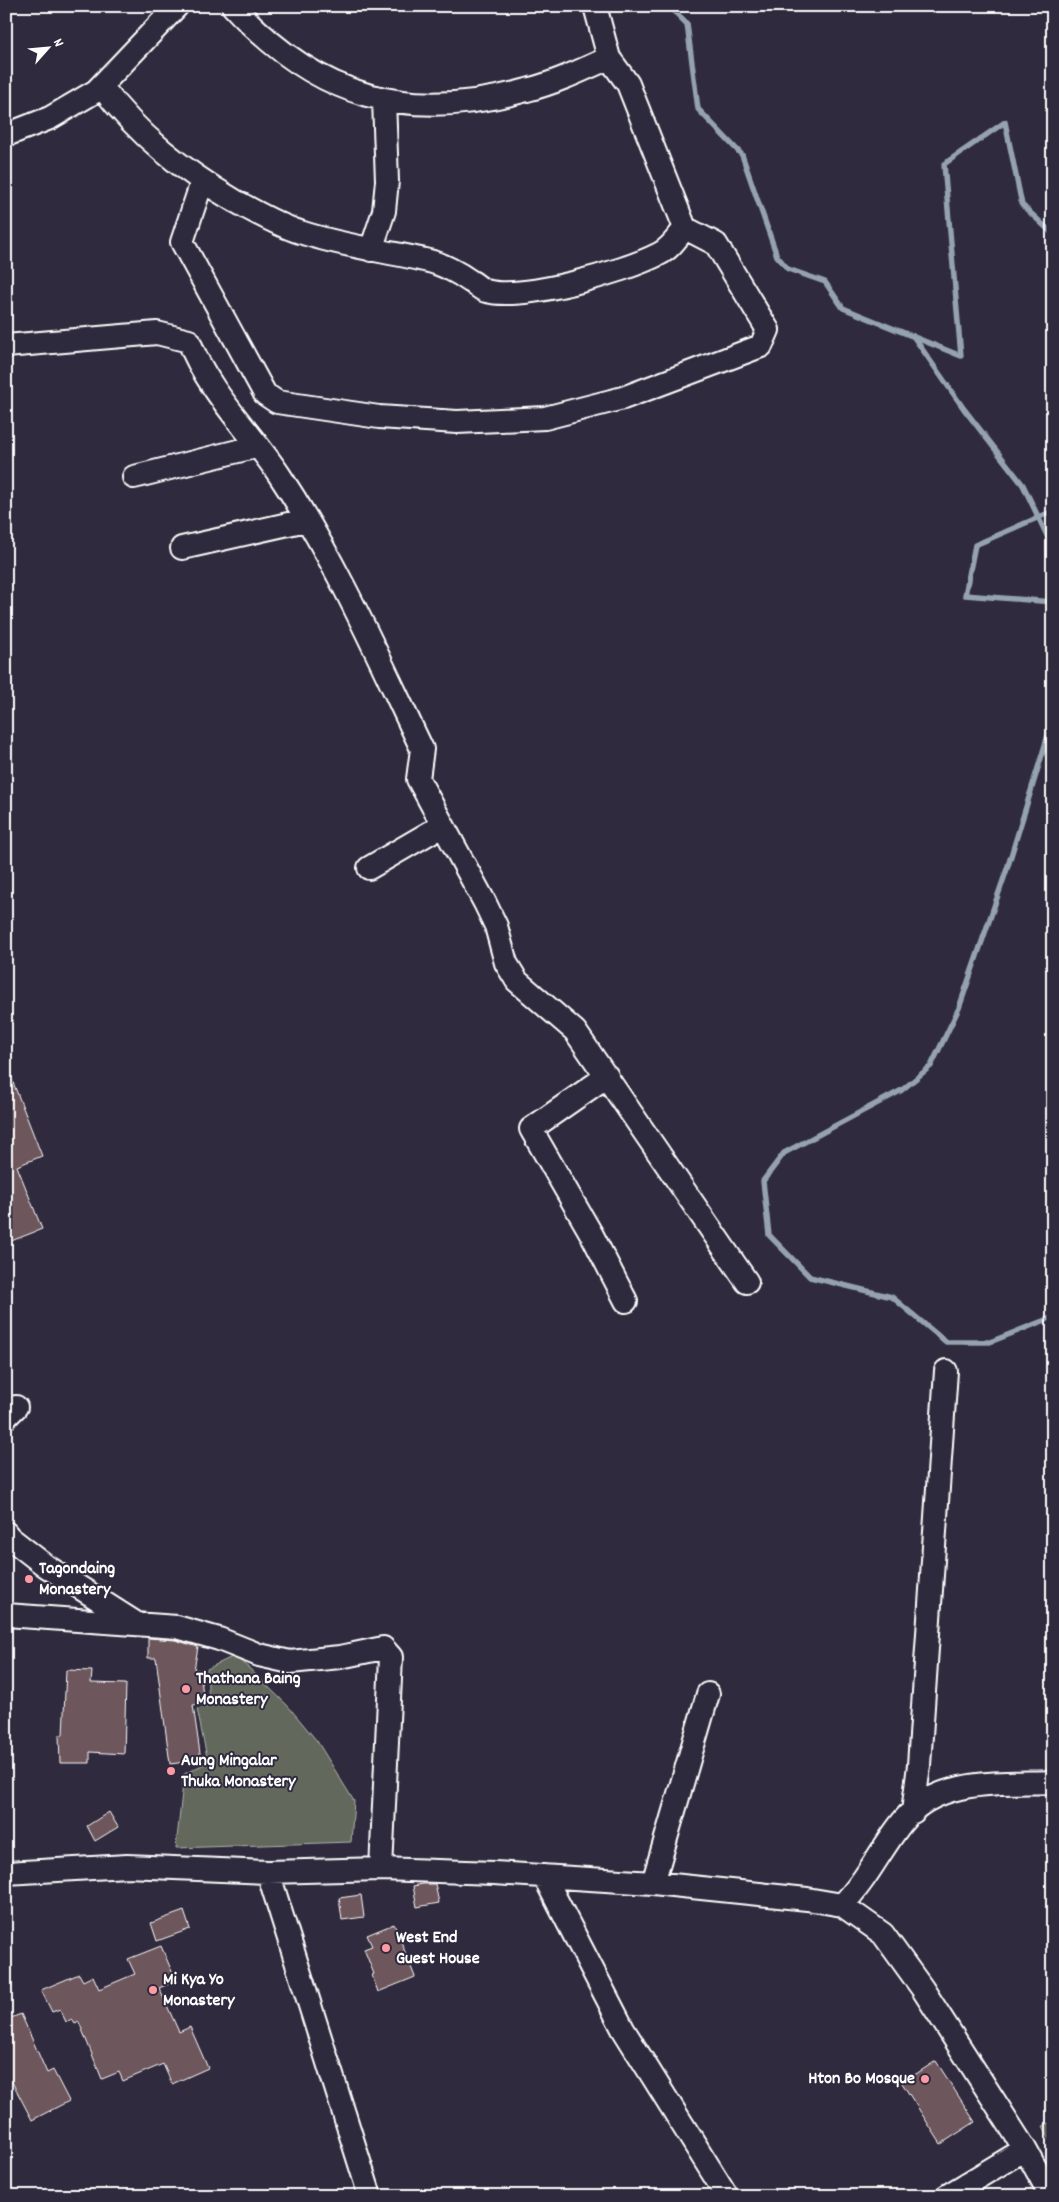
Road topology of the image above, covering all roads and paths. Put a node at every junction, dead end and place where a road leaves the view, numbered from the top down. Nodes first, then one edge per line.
1 (177, 6) edge
2 (233, 6) edge
3 (595, 6) edge
4 (609, 58) junction
5 (101, 86) junction
6 (384, 100) junction
7 (6, 135) edge
8 (202, 182) junction
9 (685, 228) junction
10 (371, 250) junction
11 (6, 346) edge
12 (258, 446) junction
13 (134, 477) dead end
14 (306, 520) junction
15 (182, 548) dead end
16 (442, 825) junction
17 (369, 868) dead end
18 (607, 1076) junction
19 (747, 1282) dead end
20 (626, 1301) dead end
21 (946, 1372) dead end
22 (6, 1533) edge
23 (6, 1615) edge
24 (134, 1623) junction
25 (708, 1694) dead end
26 (1053, 1782) edge
27 (913, 1812) junction
28 (381, 1869) junction
29 (268, 1872) junction
30 (6, 1874) edge
31 (544, 1876) junction
32 (654, 1883) junction
33 (842, 1904) junction
34 (1025, 2149) junction
35 (370, 2196) edge
36 (727, 2196) edge
37 (947, 2196) edge
38 (1052, 2196) edge

1 - 5 street
2 - 6 street
3 - 4 street
4 - 6 street
4 - 9 street
5 - 7 street
5 - 8 street
6 - 10 street
8 - 9 street
8 - 10 street
9 - 10 street
11 - 12 street
12 - 13 street
12 - 14 street
14 - 15 street
14 - 16 street
16 - 17 street
16 - 18 street
18 - 19 street
18 - 20 street
21 - 27 street
22 - 24 street
23 - 24 street
24 - 28 street
25 - 32 street
26 - 27 street
27 - 33 street
28 - 29 street
28 - 31 street
29 - 30 street
29 - 35 street
31 - 32 street
31 - 36 street
32 - 33 street
33 - 34 street
34 - 37 street
34 - 38 street

